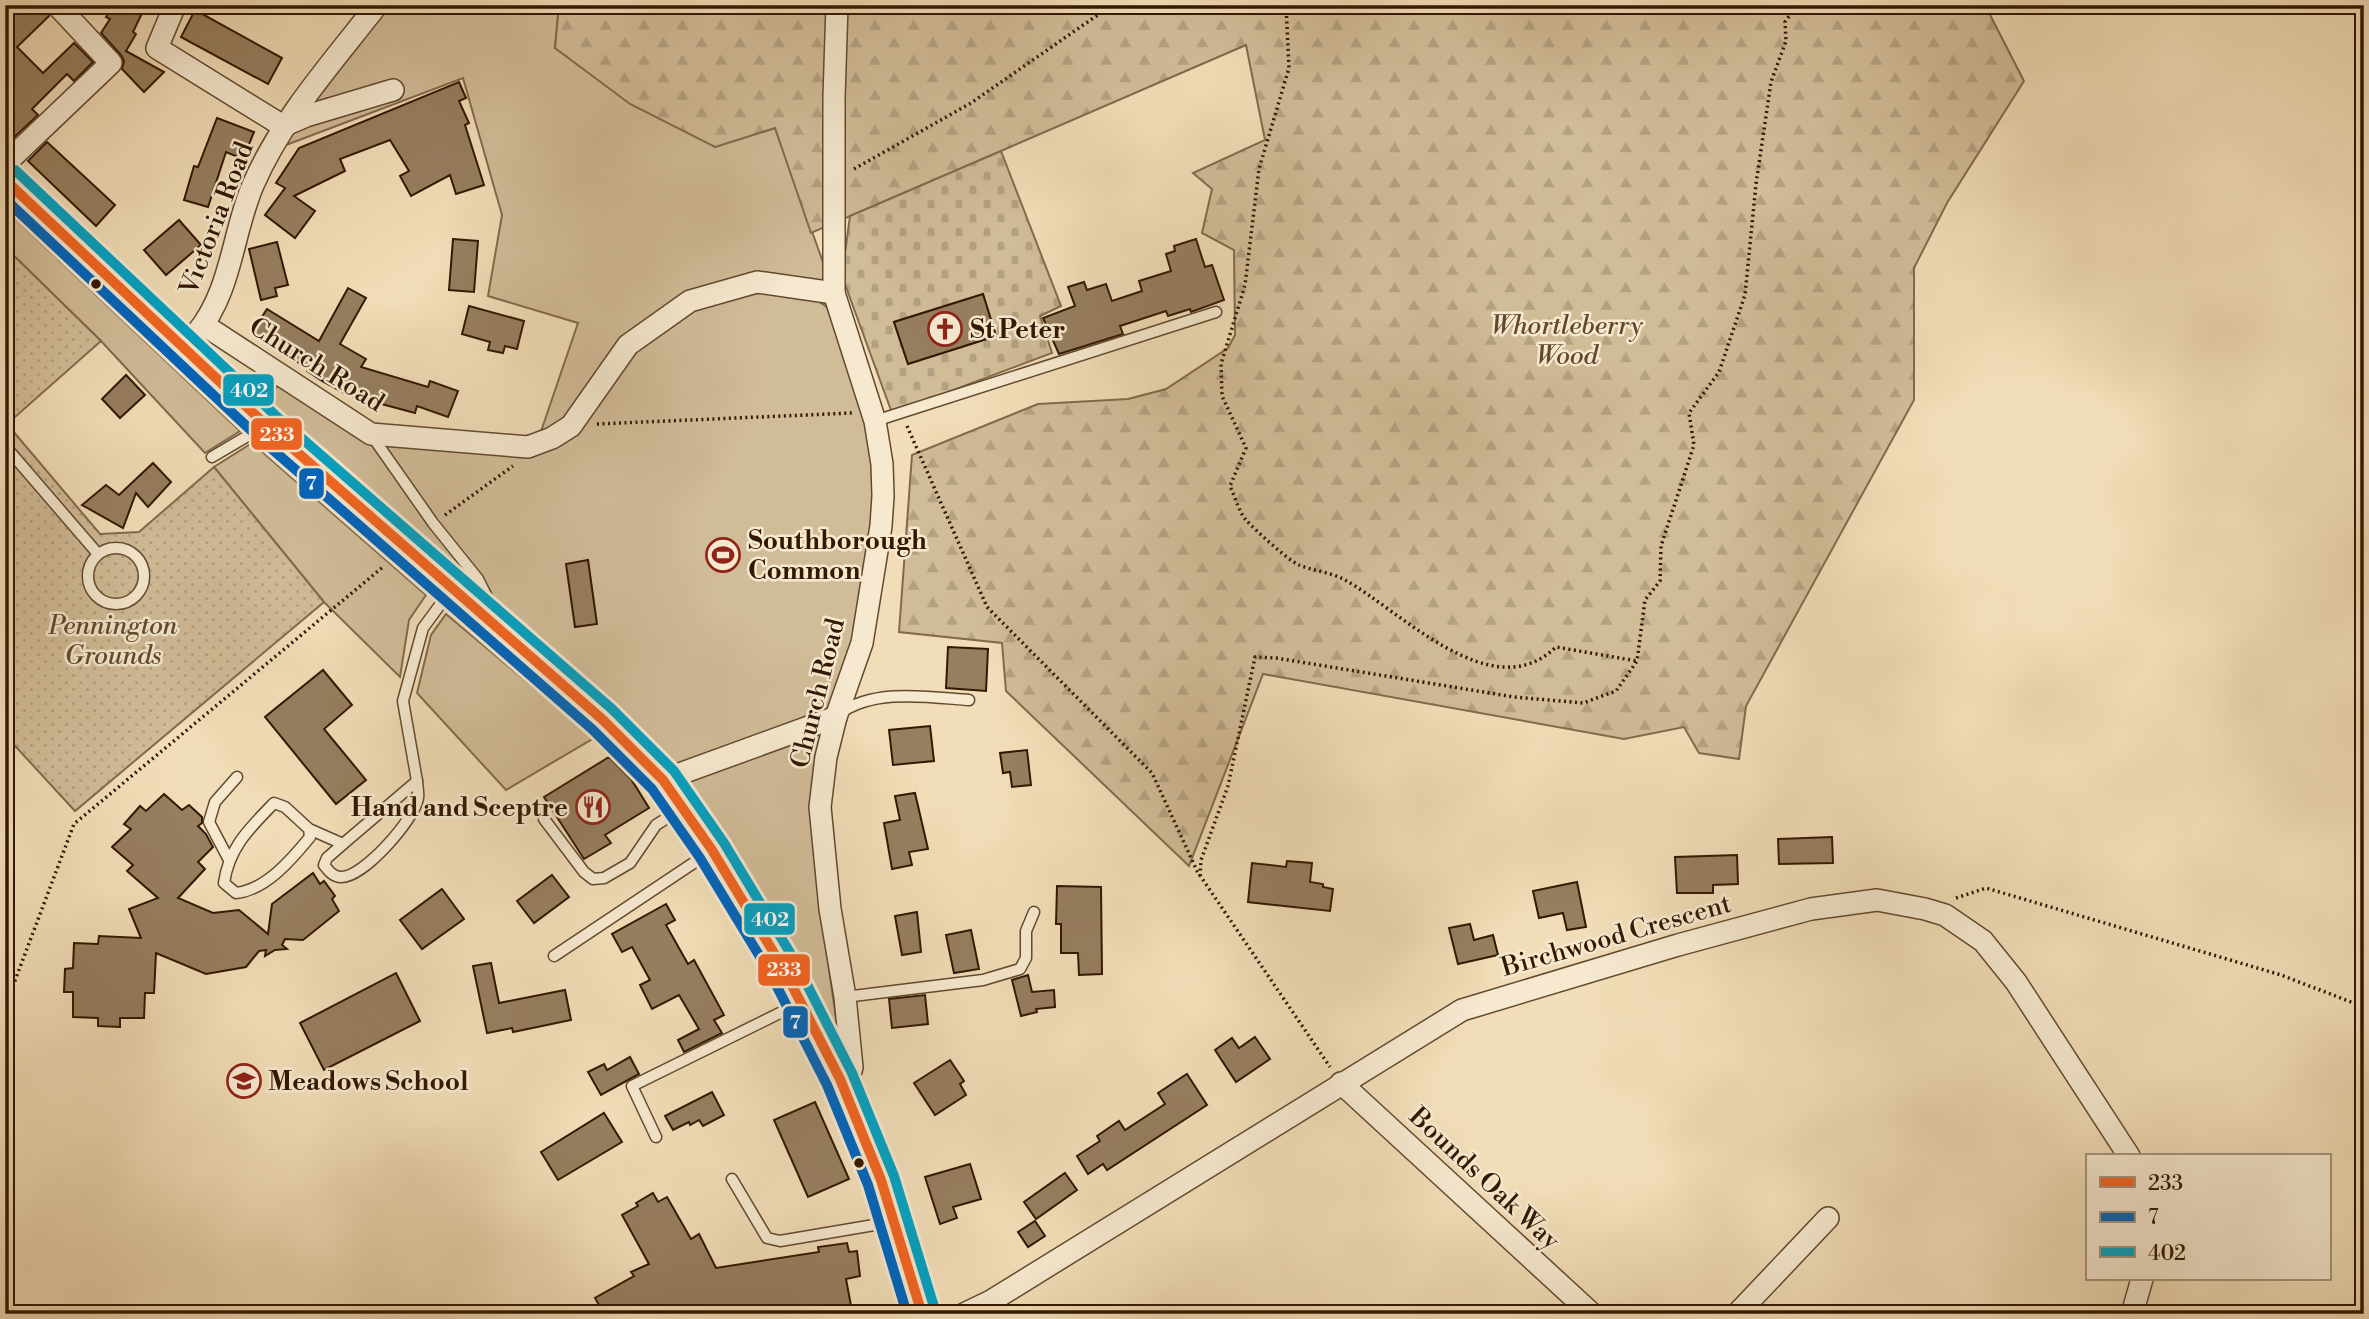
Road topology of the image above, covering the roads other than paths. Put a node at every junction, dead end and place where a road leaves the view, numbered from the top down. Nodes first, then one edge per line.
1 (57, 5) edge
2 (175, 5) edge
3 (377, 5) edge
4 (837, 5) edge
5 (393, 90) dead end
6 (284, 125) junction
7 (5, 164) edge
8 (5, 180) edge
9 (834, 293) junction
10 (1216, 313) dead end
11 (194, 337) junction
12 (873, 416) junction
13 (266, 425) junction
14 (371, 434) junction
15 (5, 446) edge
16 (212, 457) dead end
17 (419, 536) junction
18 (98, 554) junction
19 (465, 599) junction
20 (969, 699) dead end
21 (835, 717) junction
22 (237, 777) dead end
23 (417, 781) junction
24 (673, 794) junction
25 (544, 819) dead end
26 (309, 829) junction
27 (343, 844) junction
28 (712, 850) junction
29 (229, 860) junction
30 (1034, 912) dead end
31 (554, 956) dead end
32 (845, 997) junction
33 (800, 1004) junction
34 (840, 1079) junction
35 (1341, 1083) junction
36 (656, 1137) dead end
37 (2128, 1154) edge
38 (732, 1179) dead end
39 (1828, 1219) dead end
40 (892, 1222) junction
41 (2142, 1280) edge
42 (922, 1314) edge
43 (964, 1314) edge
44 (1592, 1314) edge
45 (1737, 1314) edge
46 (2132, 1314) edge

1 - 7 street
2 - 6 street
3 - 6 street, Victoria Road
4 - 9 street
5 - 6 street
6 - 11 street, Victoria Road
8 - 11 highway
9 - 12 street, Church Road
9 - 14 street, Church Road
10 - 12 lane
11 - 13 highway
11 - 14 street, Church Road
12 - 21 street, Church Road
13 - 16 lane
13 - 17 highway
14 - 17 lane
15 - 18 lane
17 - 19 highway
18 - 18 lane
19 - 23 lane
19 - 24 highway
20 - 21 lane
21 - 24 street
21 - 32 street, Church Road
22 - 29 lane
23 - 27 lane
23 - 27 lane
24 - 25 lane
24 - 28 highway
26 - 27 lane
26 - 29 lane
26 - 29 lane
28 - 31 lane
28 - 33 highway
30 - 32 lane
32 - 34 street, Church Road
33 - 34 highway
33 - 36 lane
34 - 40 highway
35 - 37 street, Birchwood Crescent
35 - 43 street, Birchwood Crescent
35 - 44 street, Bounds Oak Way
38 - 40 lane
39 - 45 street
40 - 42 highway
41 - 46 street

